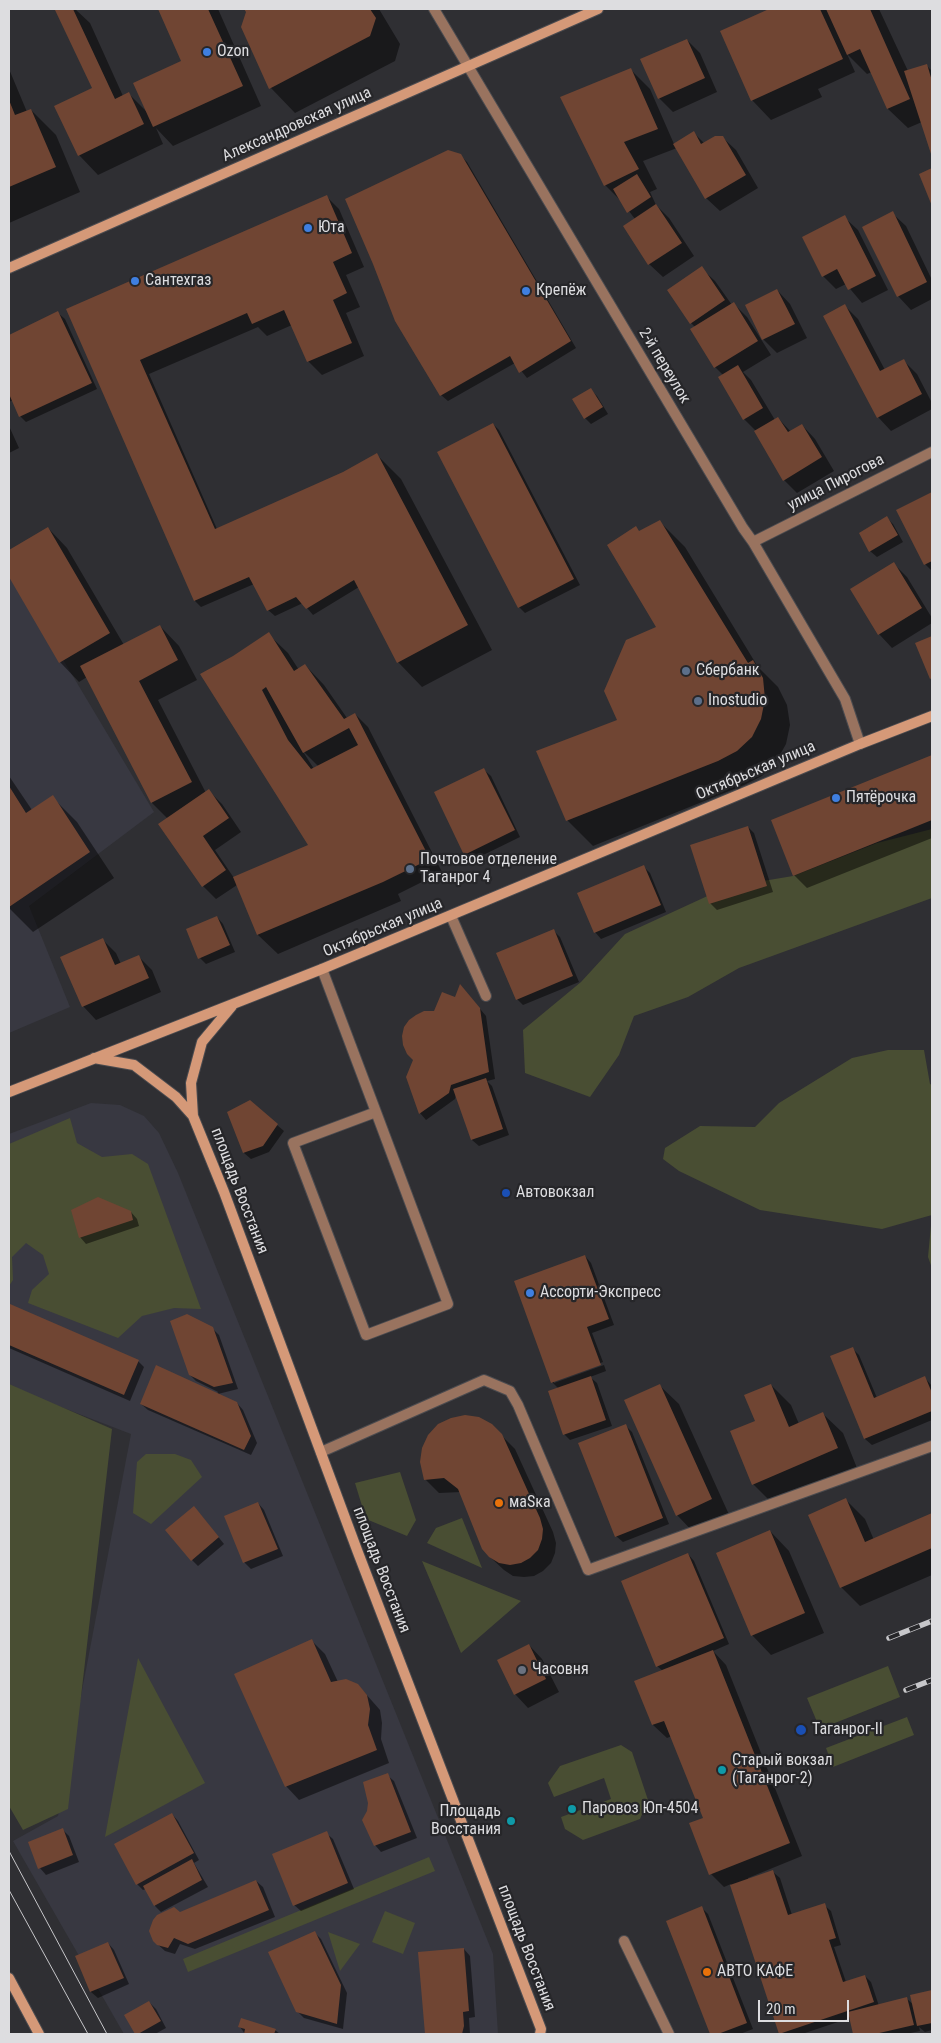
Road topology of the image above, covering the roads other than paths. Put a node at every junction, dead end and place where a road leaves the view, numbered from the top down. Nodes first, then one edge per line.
1 (434, 9) edge
2 (598, 9) edge
3 (469, 65) junction
4 (9, 268) edge
5 (932, 452) edge
6 (753, 542) junction
7 (932, 716) edge
8 (860, 744) junction
9 (451, 916) junction
10 (322, 970) junction
11 (486, 996) dead end
12 (232, 1006) junction
13 (92, 1058) junction
14 (9, 1092) edge
15 (376, 1112) junction
16 (193, 1116) junction
17 (932, 1446) edge
18 (321, 1452) junction
19 (624, 1941) dead end
20 (9, 1978) edge
21 (541, 2032) edge
22 (39, 2034) edge
23 (669, 2034) edge

1 - 3 street, 2-й переулок
2 - 3 main road, Александровская улица
3 - 4 main road, Александровская улица
3 - 6 street, 2-й переулок
5 - 6 street, улица Пирогова
6 - 8 street, 2-й переулок
7 - 8 main road, Октябрьская улица
8 - 9 main road, Октябрьская улица
9 - 10 main road, Октябрьская улица
9 - 11 street
10 - 12 main road, Октябрьская улица
10 - 15 street
12 - 13 main road, Октябрьская улица
12 - 16 main road, площадь Восстания
13 - 14 main road, Октябрьская улица
13 - 16 main road, площадь Восстания
15 - 15 street
16 - 18 main road, площадь Восстания
17 - 18 street
18 - 21 main road, площадь Восстания
19 - 23 street
20 - 22 main road

